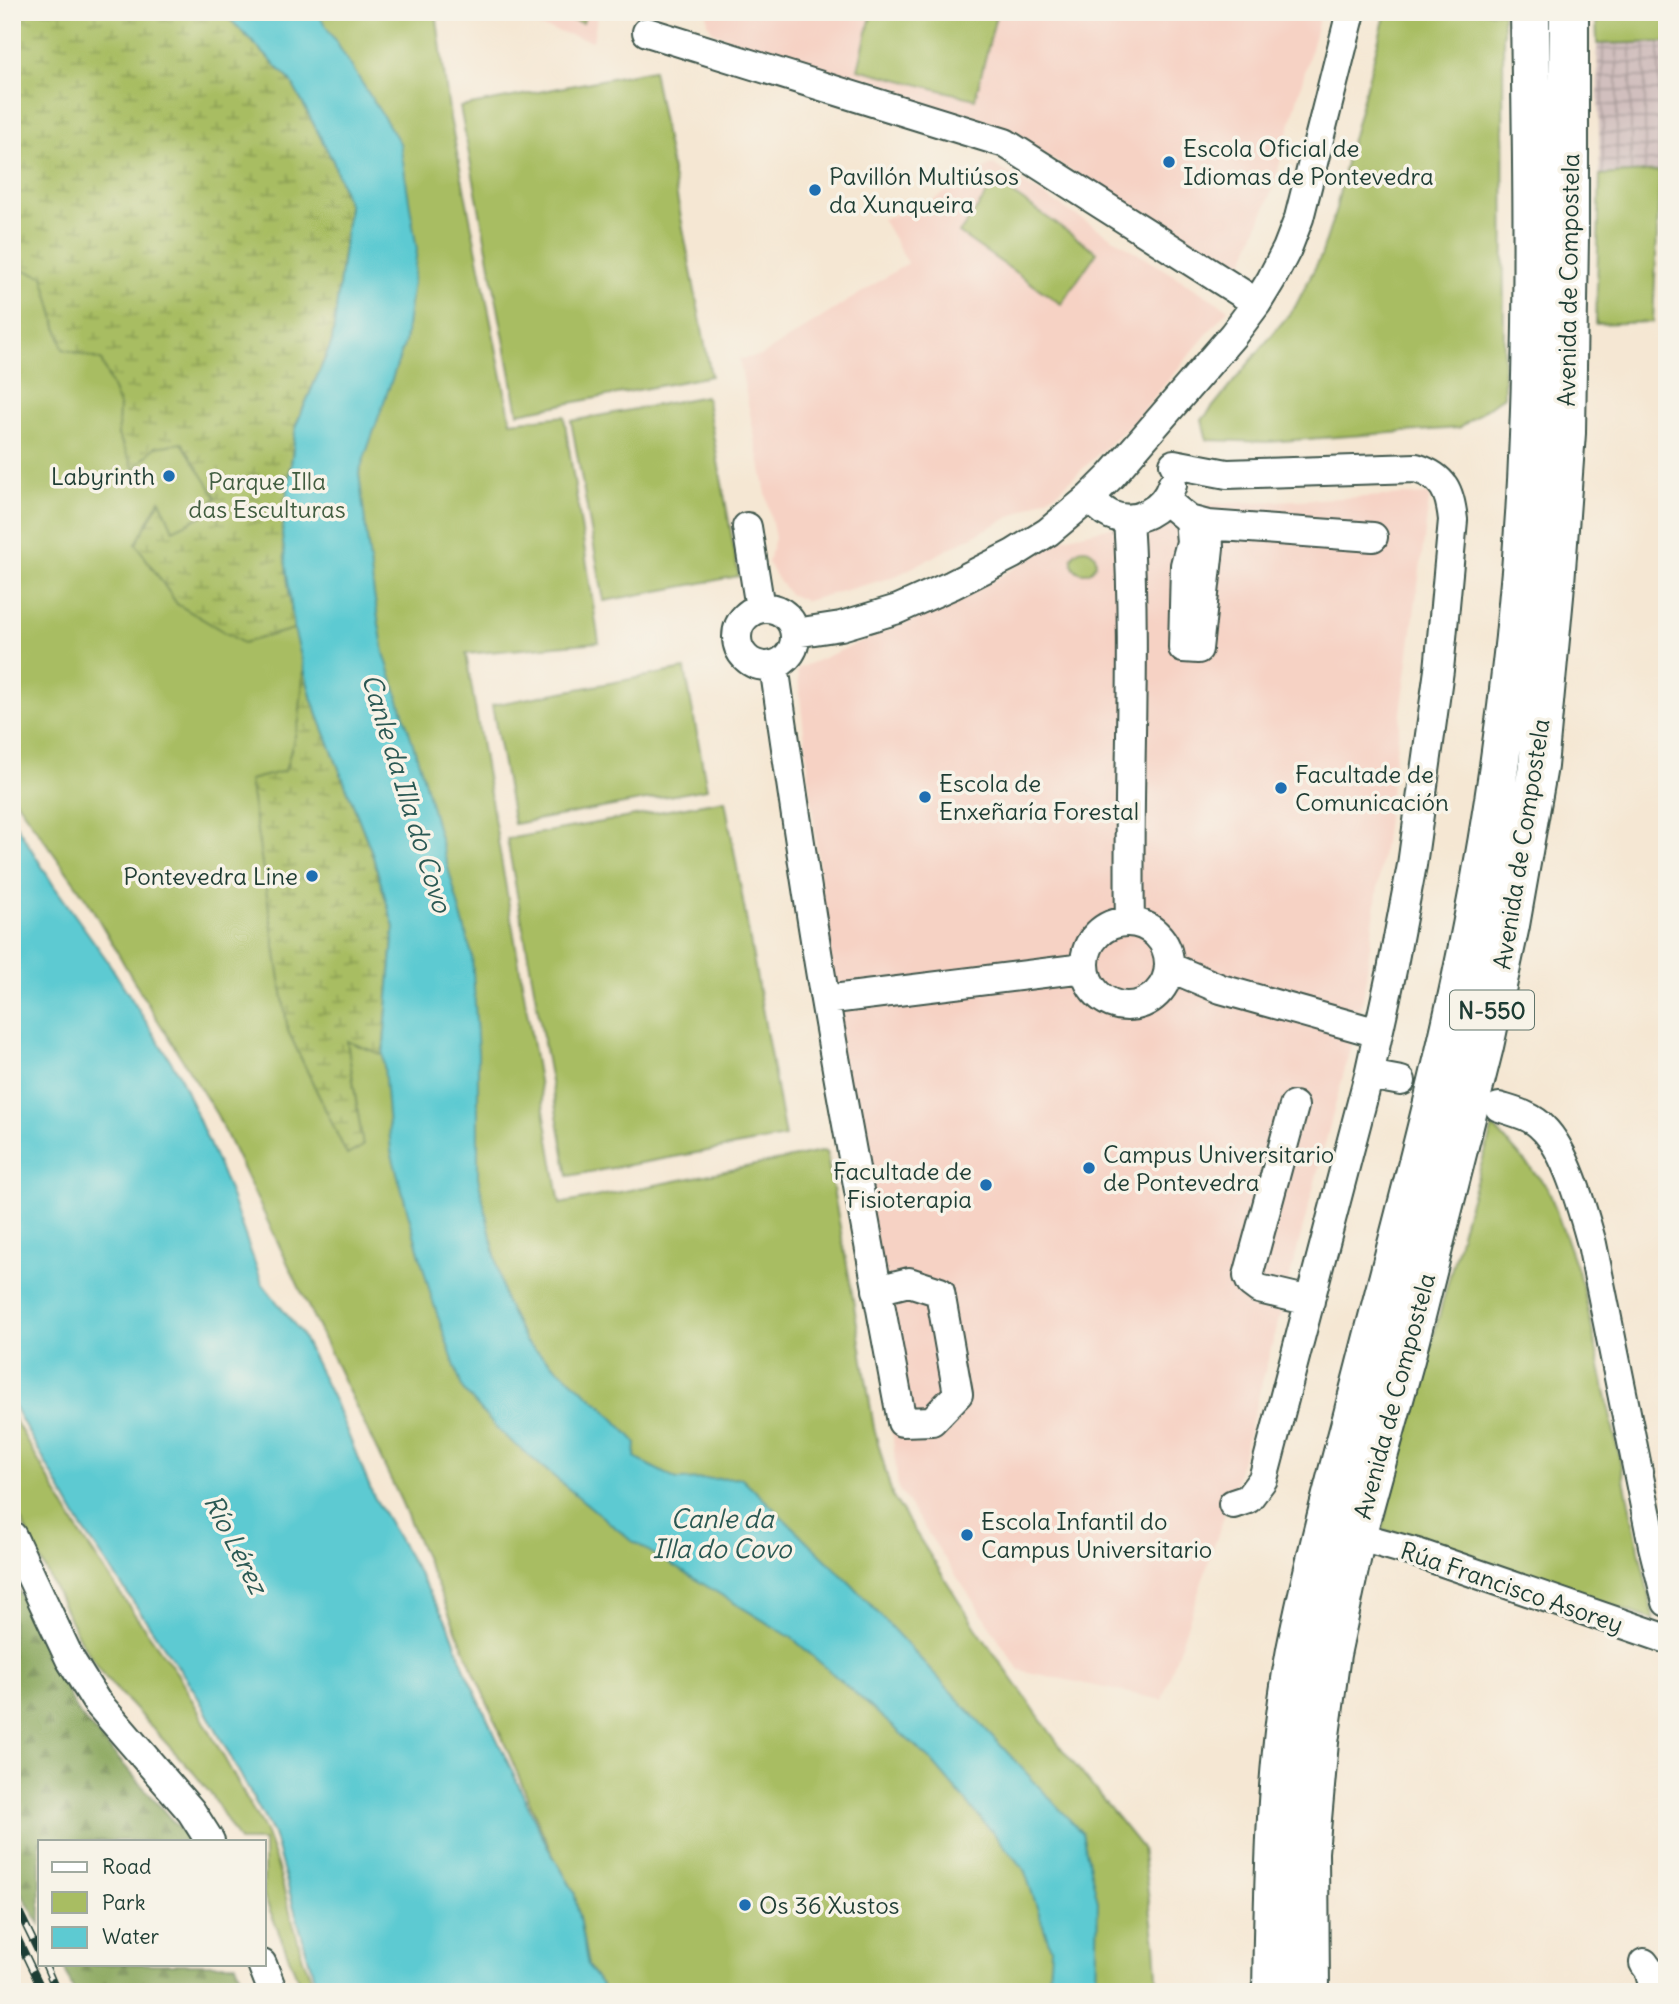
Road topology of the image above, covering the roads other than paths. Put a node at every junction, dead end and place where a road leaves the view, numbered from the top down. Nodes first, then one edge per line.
1 (1351, 12) edge
2 (1530, 12) edge
3 (1569, 12) edge
4 (647, 32) dead end
5 (1257, 303) junction
6 (1151, 430) junction
7 (1174, 464) junction
8 (1090, 497) junction
9 (1166, 500) junction
10 (1128, 519) junction
11 (747, 527) dead end
12 (1373, 537) dead end
13 (760, 608) junction
14 (796, 633) junction
15 (774, 665) junction
16 (1130, 922) junction
17 (1169, 967) junction
18 (1084, 968) junction
19 (825, 1000) junction
20 (1378, 1033) junction
21 (1369, 1075) junction
22 (1401, 1081) dead end
23 (1294, 1106) dead end
24 (1499, 1107) dead end
25 (877, 1290) junction
26 (1310, 1301) junction
27 (1233, 1504) dead end
28 (12, 1536) edge
29 (1356, 1536) junction
30 (1667, 1602) edge
31 (1667, 1639) edge
32 (209, 1840) edge
33 (1644, 1963) dead end
34 (263, 1966) edge
35 (273, 1992) edge
36 (1272, 1992) edge
37 (1310, 1992) edge
38 (1655, 1992) edge

1 - 5 street
2 - 36 highway, Avenida de Compostela / N-550
3 - 29 highway, Avenida de Compostela / N-550
4 - 5 street
5 - 6 street
6 - 7 street
6 - 8 street
7 - 9 street
7 - 20 street
8 - 10 street
8 - 14 street
9 - 10 street
9 - 12 street
10 - 16 street
11 - 13 street
13 - 14 street
13 - 15 street
14 - 15 street
15 - 19 street
16 - 17 street
16 - 18 street
17 - 18 street
17 - 20 street
18 - 19 street
19 - 25 street
20 - 21 street
21 - 22 street
21 - 26 street
23 - 26 street
24 - 30 street
25 - 25 street
26 - 27 street
28 - 32 street
29 - 31 street, Rúa Francisco Asorey
29 - 37 highway, Avenida de Compostela / N-550
33 - 38 street
34 - 35 street

